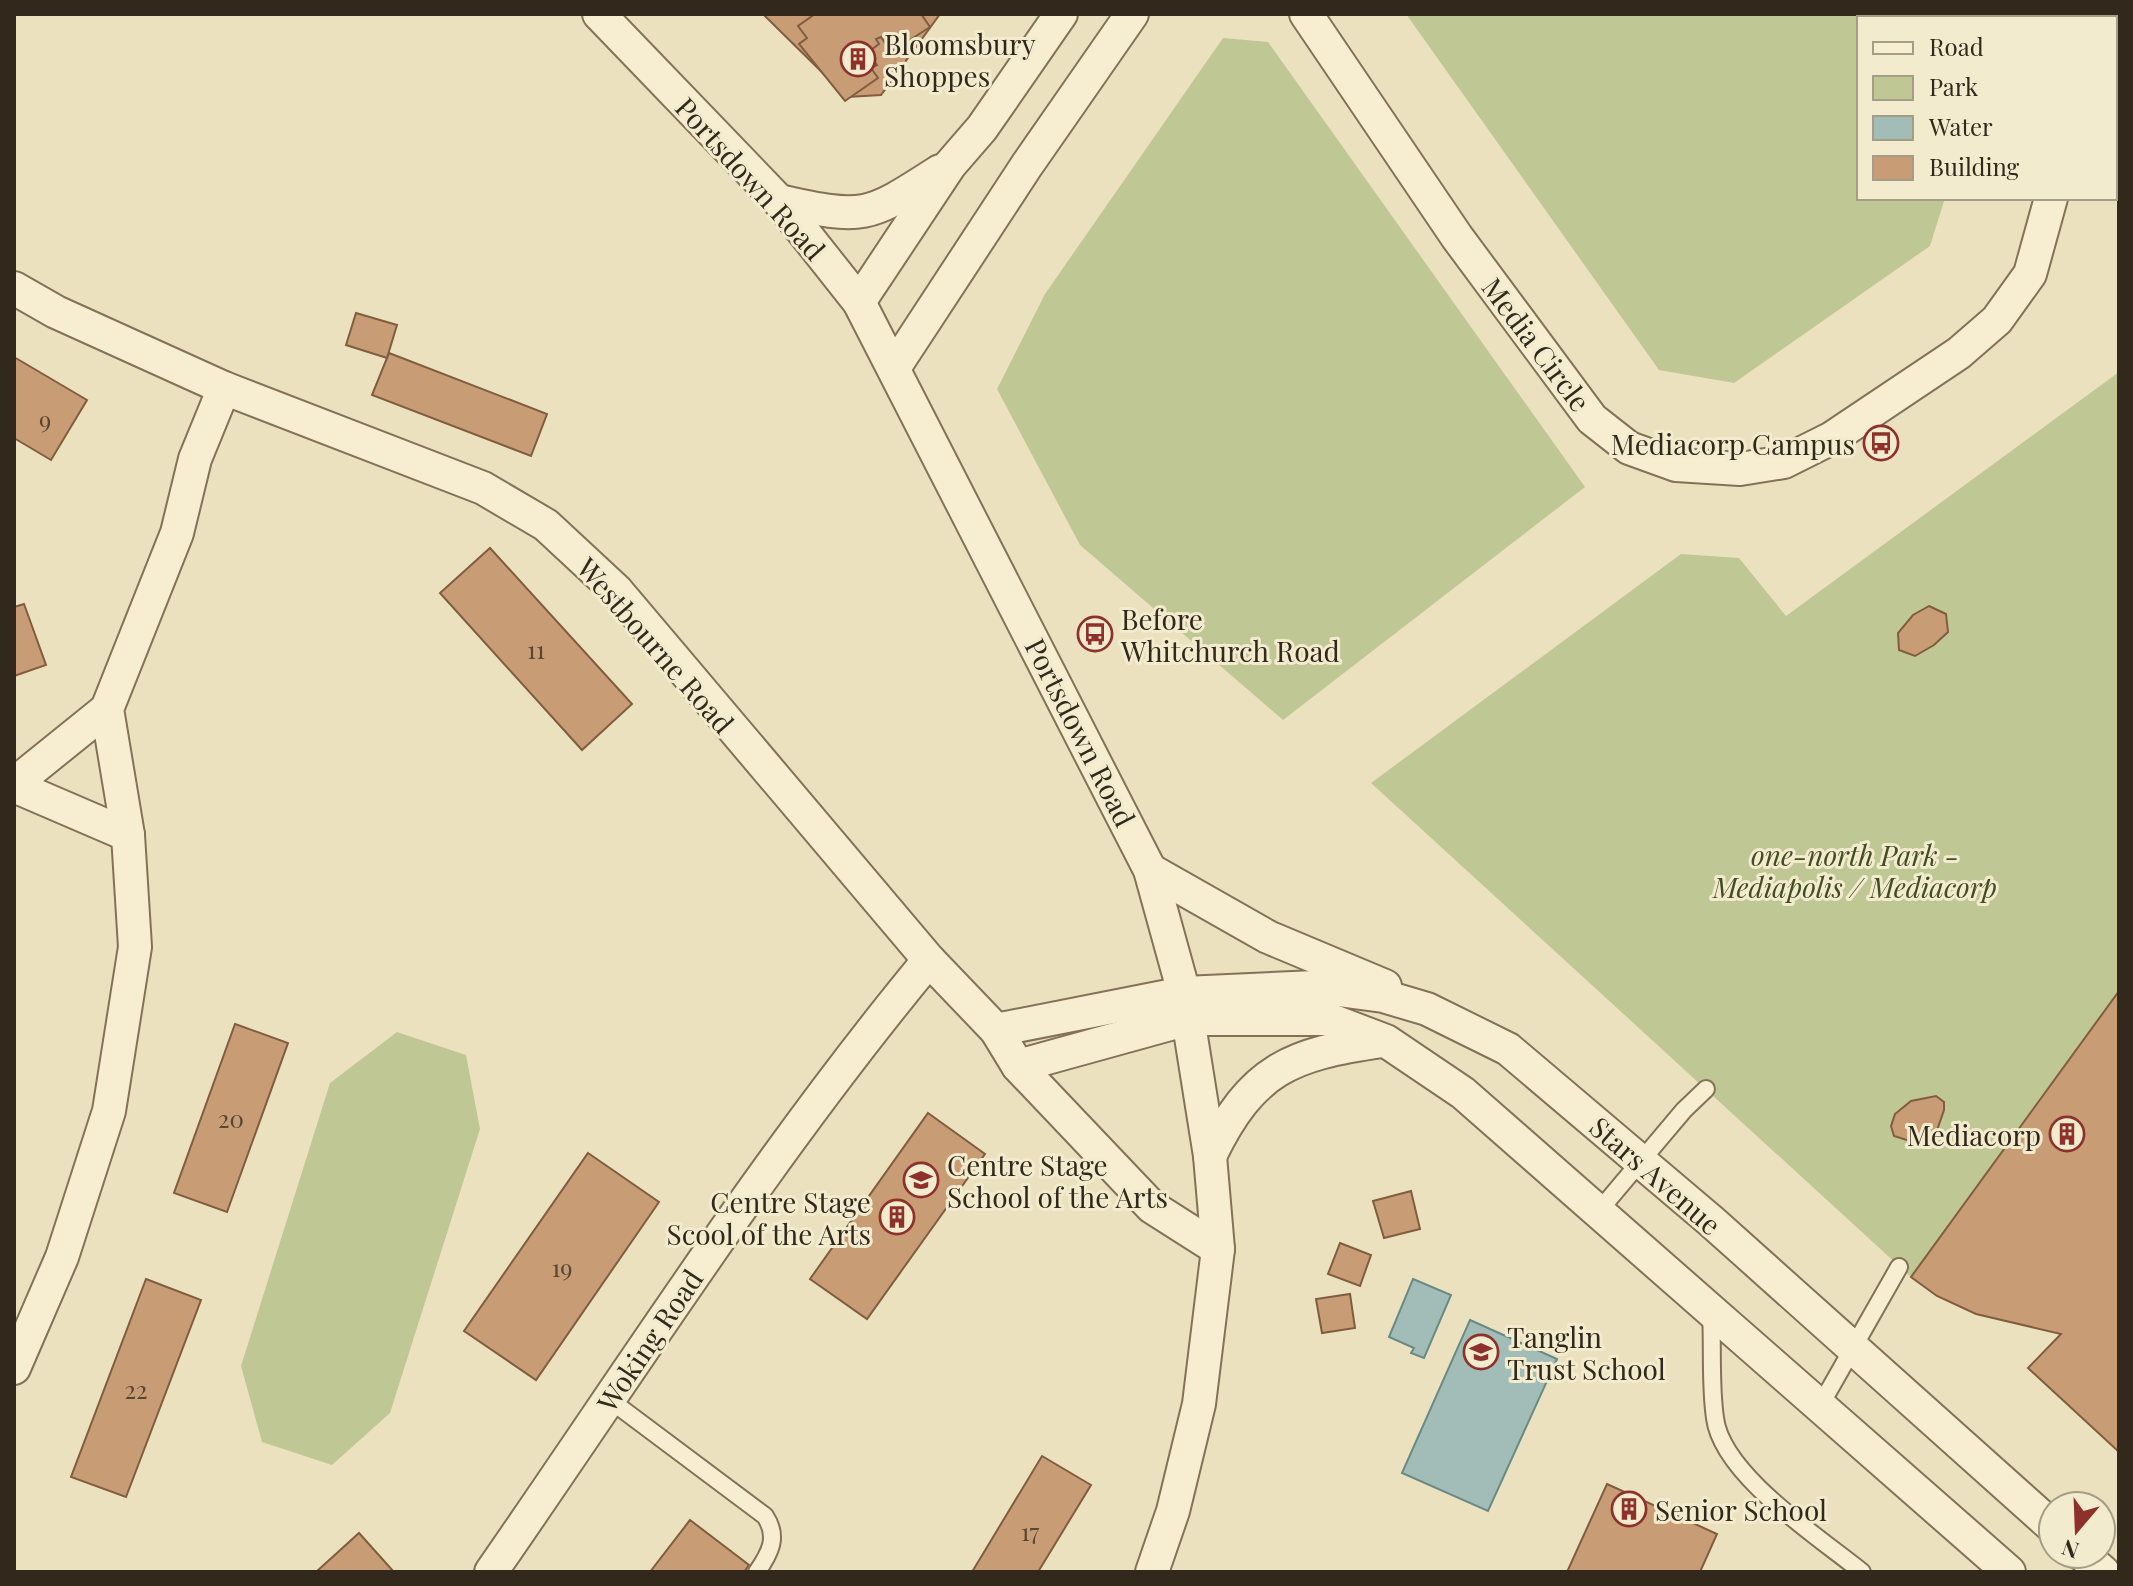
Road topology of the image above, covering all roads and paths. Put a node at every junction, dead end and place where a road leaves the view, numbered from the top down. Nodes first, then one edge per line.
1 (599, 14) edge
2 (1061, 14) edge
3 (1132, 14) edge
4 (1306, 14) edge
5 (950, 165) junction
6 (2050, 200) edge
7 (779, 201) junction
8 (14, 288) edge
9 (859, 302) junction
10 (894, 368) junction
11 (224, 388) junction
12 (107, 709) junction
13 (14, 785) edge
14 (128, 835) junction
15 (1150, 870) junction
16 (929, 960) junction
17 (1186, 1006) junction
18 (1427, 1009) junction
19 (996, 1030) junction
20 (1386, 1041) junction
21 (1018, 1066) junction
22 (1706, 1089) dead end
23 (1210, 1156) junction
24 (1642, 1162) junction
25 (1598, 1212) junction
26 (1218, 1249) junction
27 (1899, 1267) dead end
28 (1711, 1311) junction
29 (1851, 1349) junction
30 (14, 1368) edge
31 (610, 1400) junction
32 (1820, 1406) junction
33 (2037, 1513) edge
34 (491, 1572) edge
35 (757, 1572) edge
36 (1152, 1572) edge
37 (1862, 1572) edge
38 (2009, 1572) edge

1 - 7 street, Portsdown Road
2 - 5 street
3 - 10 street
4 - 6 street, Media Circle
5 - 7 street
5 - 9 street
7 - 9 street, Portsdown Road
8 - 11 street, Westbourne Road
9 - 10 street, Portsdown Road
10 - 15 street, Portsdown Road
11 - 12 street
11 - 16 street, Westbourne Road
12 - 13 street
12 - 14 street
13 - 14 street
14 - 30 street
15 - 17 street, Portsdown Road
15 - 18 street
16 - 19 street, Westbourne Road
16 - 31 street, Woking Road
17 - 18 street, Stars Avenue
17 - 19 street
17 - 20 street
17 - 21 street
17 - 23 street, Portsdown Road
18 - 24 street, Stars Avenue
19 - 21 street, Westbourne Road
20 - 23 street
20 - 25 street
21 - 26 street, Westbourne Road
22 - 24 lane
23 - 26 street, Portsdown Road
24 - 25 lane
24 - 29 street, Stars Avenue
25 - 28 street
26 - 36 street, Portsdown Road
27 - 29 lane
28 - 32 street
28 - 37 lane
29 - 32 lane
29 - 33 street, Stars Avenue
31 - 34 street, Woking Road
31 - 35 lane
32 - 38 street

